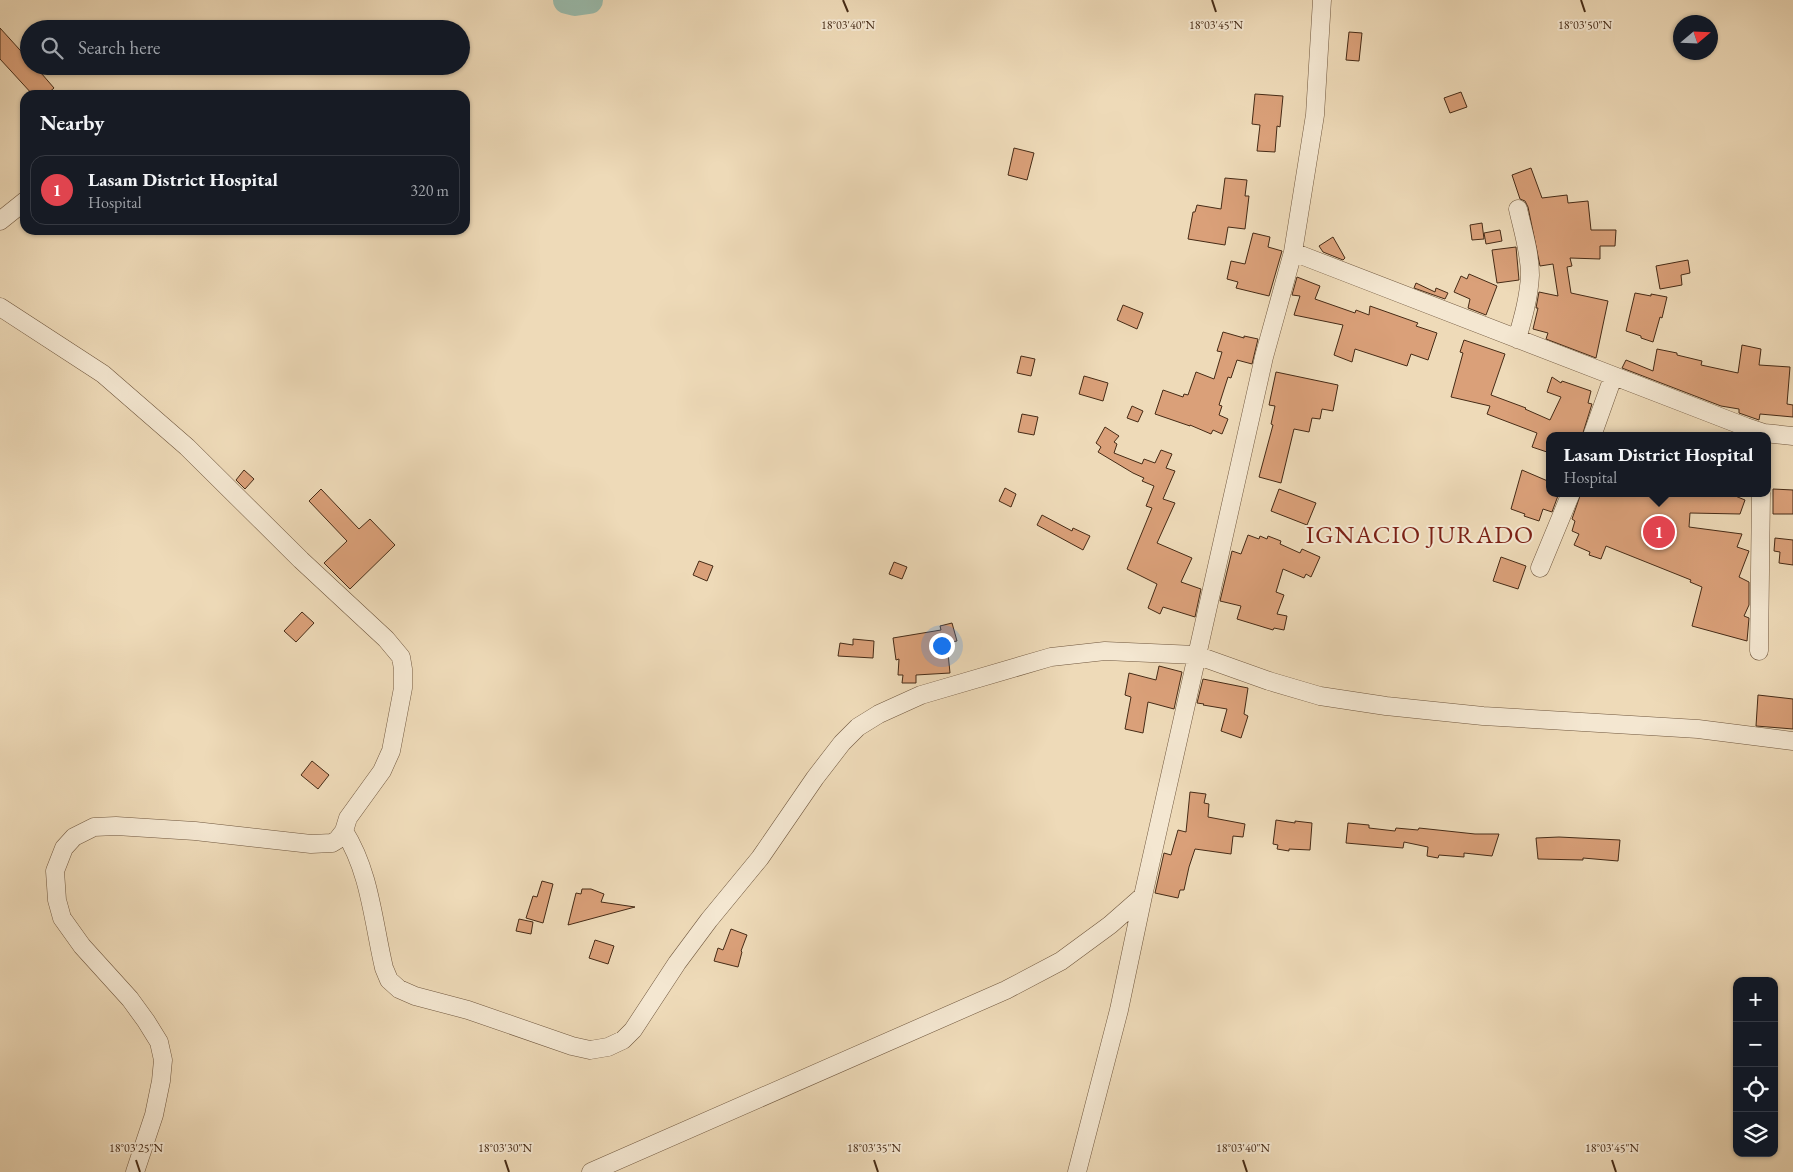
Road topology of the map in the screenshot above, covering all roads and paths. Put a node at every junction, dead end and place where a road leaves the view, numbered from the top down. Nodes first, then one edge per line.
1 (1322, 8) edge
2 (20, 205) edge
3 (1518, 210) dead end
4 (0, 221) edge
5 (1293, 252) junction
6 (0, 307) edge
7 (1517, 339) junction
8 (1613, 377) junction
9 (1593, 432) edge
10 (1759, 432) edge
11 (1771, 434) edge
12 (1793, 436) edge
13 (1569, 497) edge
14 (1761, 497) edge
15 (1540, 568) dead end
16 (1759, 651) dead end
17 (1196, 655) junction
18 (1793, 741) edge
19 (344, 831) junction
20 (1143, 896) junction
21 (135, 1172) edge
22 (590, 1172) edge
23 (1077, 1172) edge

1 - 5 street
2 - 4 street
3 - 7 street
5 - 7 street
5 - 17 street
6 - 19 street
7 - 8 street
8 - 9 street
8 - 10 street
11 - 12 street
13 - 15 street
14 - 16 street
17 - 18 street
17 - 19 street
17 - 20 street
19 - 21 street
20 - 22 street
20 - 23 street

